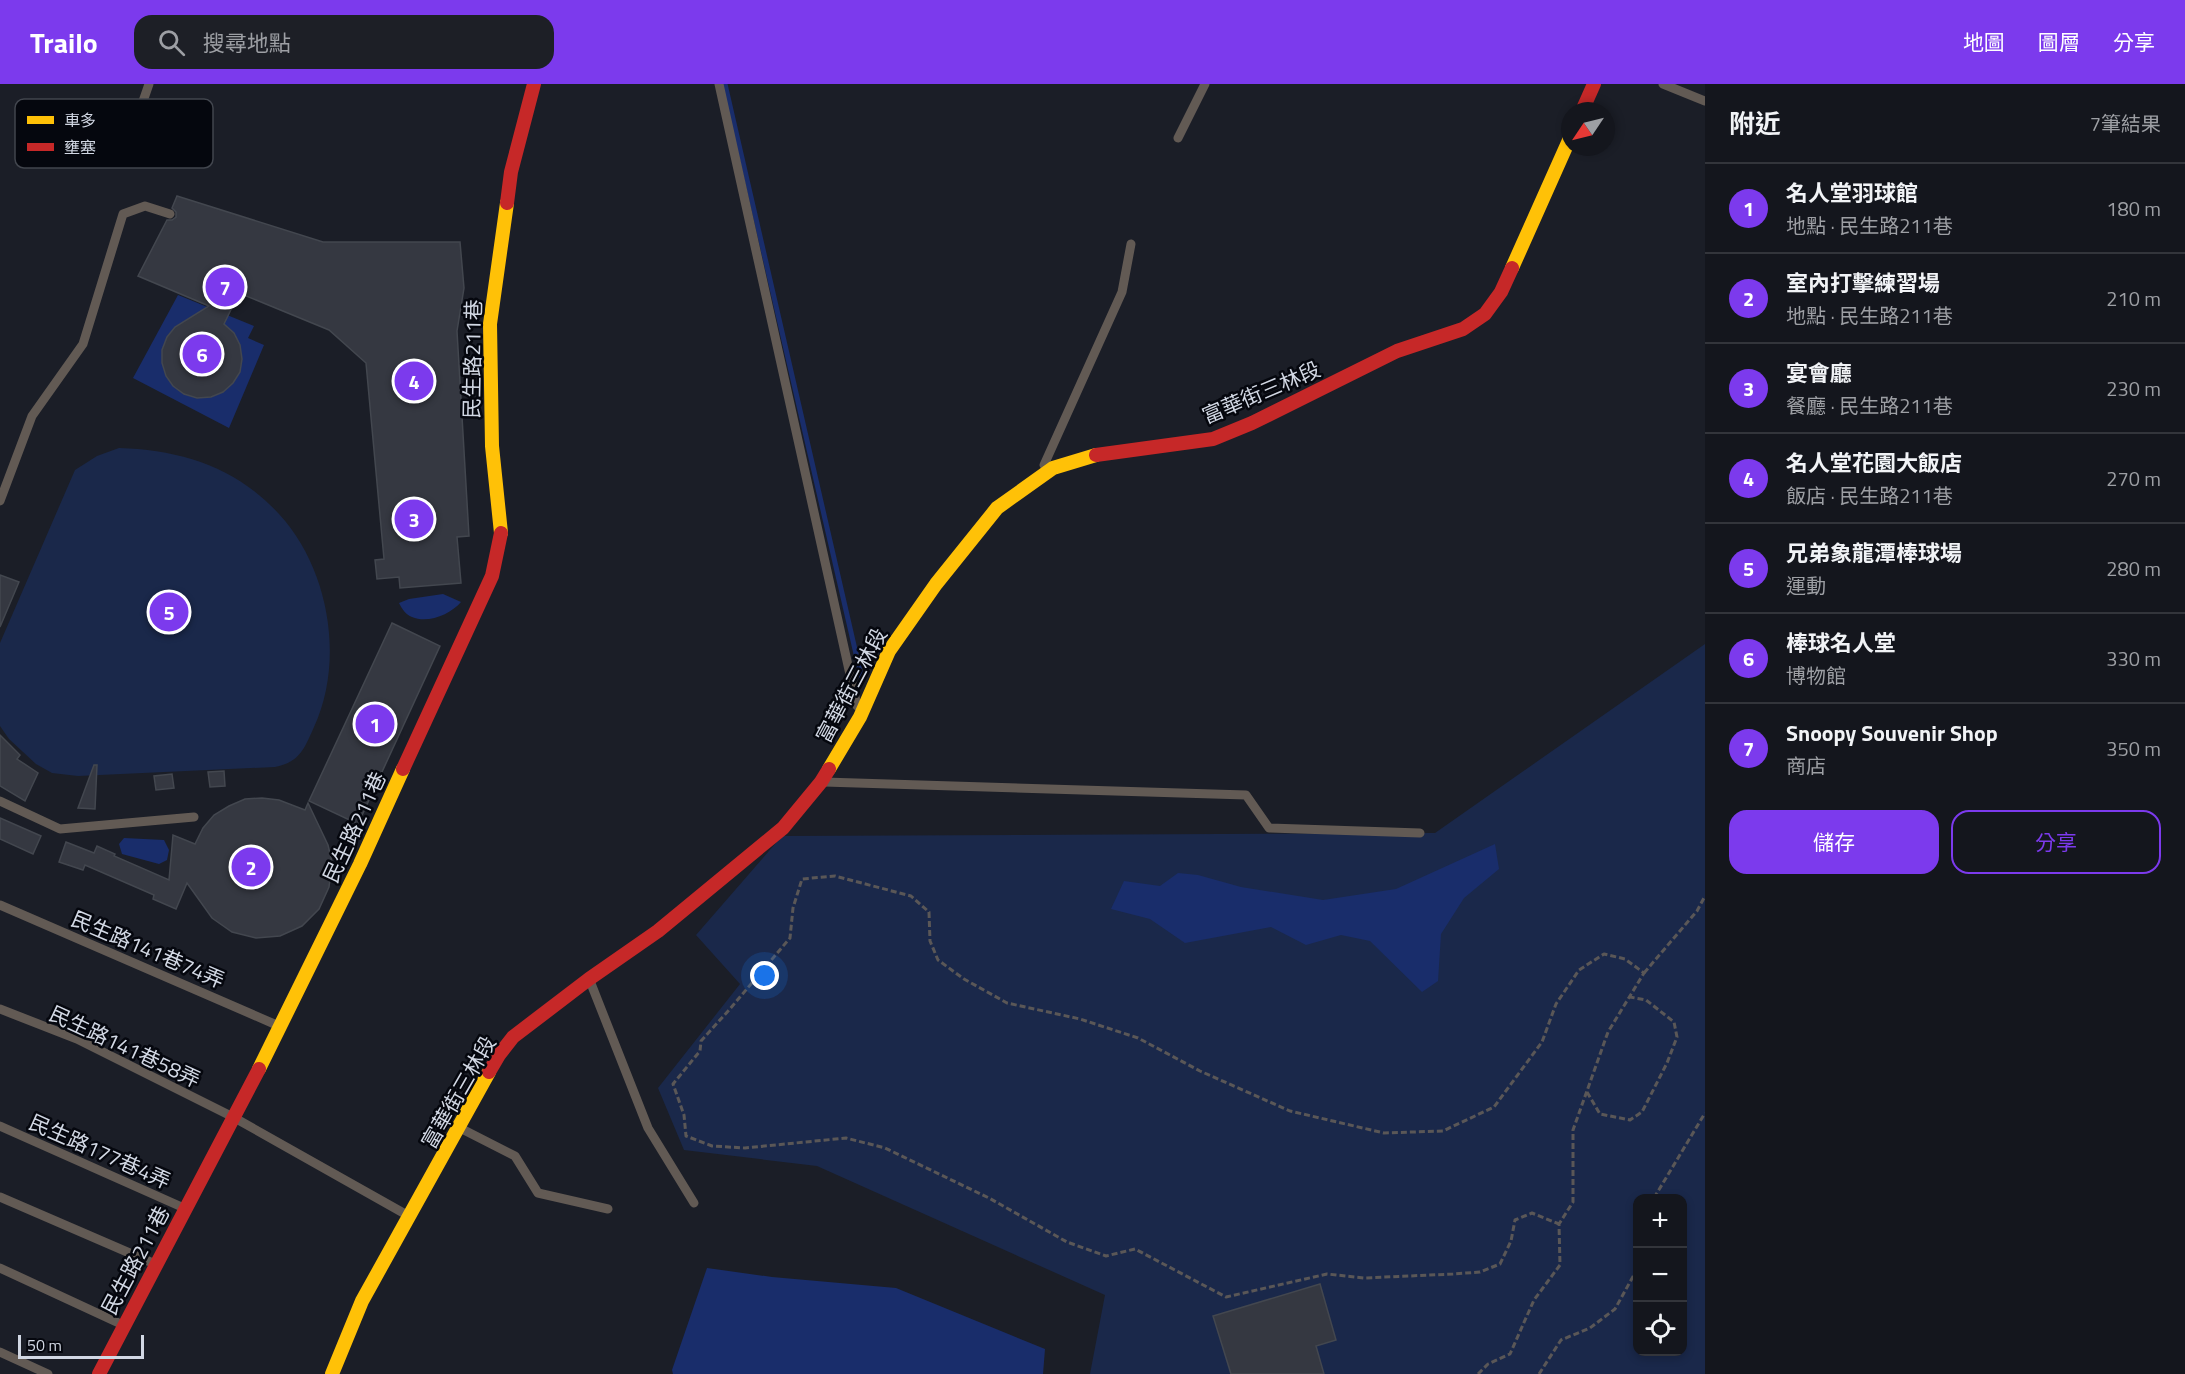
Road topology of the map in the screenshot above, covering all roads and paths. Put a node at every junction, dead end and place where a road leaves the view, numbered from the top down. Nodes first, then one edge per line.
1 (148, 84) edge
2 (534, 84) edge
3 (719, 84) edge
4 (1205, 84) edge
5 (1594, 84) edge
6 (1663, 84) edge
7 (143, 99) edge
8 (1705, 101) edge
9 (1586, 102) edge
10 (1178, 138) dead end
11 (1562, 156) edge
12 (170, 214) dead end
13 (1131, 244) dead end
14 (1038, 479) junction
15 (0, 501) edge
16 (860, 717) junction
17 (821, 782) junction
18 (0, 801) edge
19 (194, 817) dead end
20 (1420, 832) dead end
21 (1705, 896) edge
22 (0, 905) edge
23 (1644, 973) junction
24 (589, 979) junction
25 (1630, 997) junction
26 (0, 1009) edge
27 (281, 1027) junction
28 (1587, 1092) junction
29 (1705, 1113) edge
30 (233, 1117) junction
31 (0, 1126) edge
32 (460, 1128) junction
33 (1656, 1194) edge
34 (0, 1197) edge
35 (694, 1203) dead end
36 (185, 1209) junction
37 (608, 1209) dead end
38 (410, 1217) junction
39 (1559, 1224) junction
40 (1638, 1248) edge
41 (156, 1264) junction
42 (0, 1268) edge
43 (124, 1325) junction
44 (0, 1352) edge
45 (48, 1374) edge
46 (99, 1374) edge
47 (332, 1374) edge
48 (1478, 1374) edge
49 (1539, 1374) edge

1 - 7 lane
2 - 27 street, 民生路211巷
3 - 16 lane
4 - 10 lane
5 - 9 street
6 - 8 lane
11 - 14 street, 富華街三林段
12 - 15 lane
13 - 14 lane
14 - 16 street, 富華街三林段
16 - 17 street, 富華街三林段
17 - 20 lane
17 - 24 street, 富華街三林段
18 - 19 lane
21 - 23 path
22 - 27 lane, 民生路141巷74弄
23 - 25 path
23 - 39 path
24 - 32 street, 富華街三林段
24 - 35 lane
25 - 28 path
25 - 28 path
26 - 30 lane, 民生路141巷58弄
27 - 30 street, 民生路211巷
28 - 39 path
29 - 33 path
30 - 36 street, 民生路211巷
30 - 38 lane, 民生路141巷58弄
31 - 36 lane, 民生路177巷4弄
32 - 37 lane
32 - 38 street, 富華街三林段
34 - 41 lane
36 - 41 street, 民生路211巷
38 - 47 street, 富華街三林段
39 - 48 path
40 - 49 path
41 - 43 street, 民生路211巷
42 - 43 lane
43 - 46 street, 民生路211巷
44 - 45 lane

